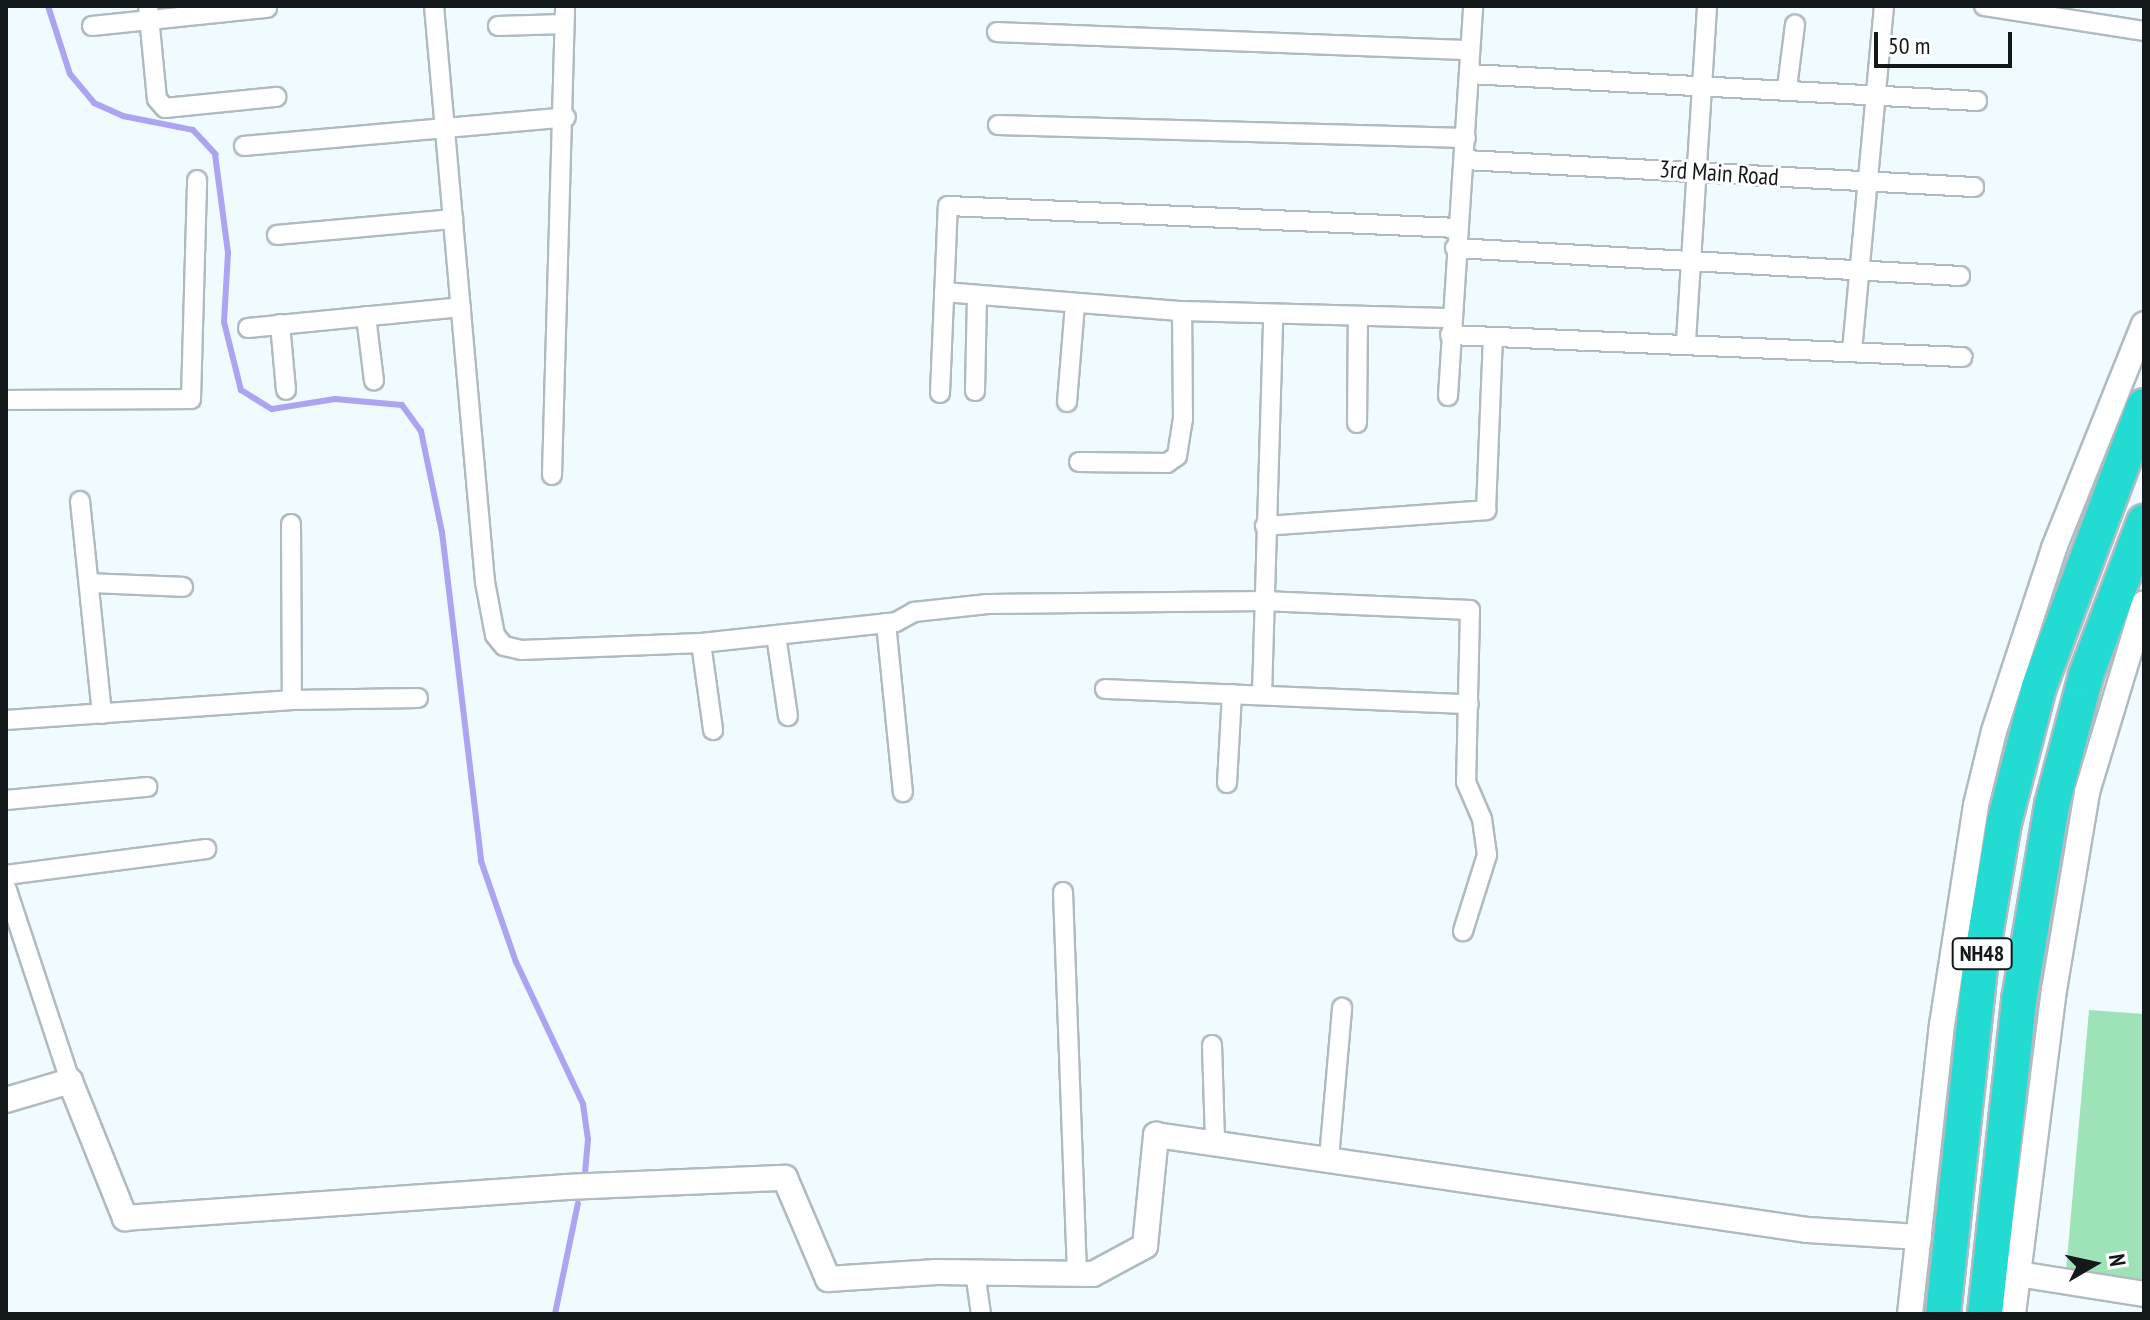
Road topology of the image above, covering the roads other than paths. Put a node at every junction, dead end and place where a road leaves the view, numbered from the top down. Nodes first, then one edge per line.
1 (434, 6) edge
2 (1473, 6) edge
3 (1707, 6) edge
4 (1884, 6) edge
5 (1984, 6) edge
6 (267, 8) dead end
7 (148, 13) edge
8 (565, 15) edge
9 (1795, 25) dead end
10 (92, 26) dead end
11 (498, 26) dead end
12 (2144, 31) edge
13 (997, 32) dead end
14 (1469, 50) junction
15 (1469, 74) junction
16 (1701, 85) junction
17 (1787, 88) junction
18 (1875, 92) junction
19 (276, 97) dead end
20 (1977, 101) dead end
21 (566, 117) junction
22 (998, 125) dead end
23 (445, 127) junction
24 (1466, 138) junction
25 (244, 146) dead end
26 (1465, 160) junction
27 (1699, 170) junction
28 (197, 180) dead end
29 (1869, 185) junction
30 (1974, 187) dead end
31 (453, 219) junction
32 (1457, 228) junction
33 (277, 235) dead end
34 (1455, 248) junction
35 (1692, 258) junction
36 (1860, 273) junction
37 (1960, 276) dead end
38 (944, 292) junction
39 (977, 295) junction
40 (1075, 304) junction
41 (461, 307) junction
42 (1182, 311) junction
43 (1273, 315) junction
44 (366, 316) junction
45 (1358, 316) junction
46 (280, 324) junction
47 (2144, 324) edge
48 (1451, 326) junction
49 (248, 328) dead end
50 (1493, 337) junction
51 (1686, 341) junction
52 (1852, 351) junction
53 (1963, 357) dead end
54 (374, 381) dead end
55 (286, 390) dead end
56 (975, 391) dead end
57 (940, 393) dead end
58 (1448, 396) dead end
59 (6, 400) edge
60 (1067, 402) dead end
61 (2144, 406) edge
62 (1357, 423) dead end
63 (1079, 462) dead end
64 (552, 475) dead end
65 (80, 501) dead end
66 (2144, 522) edge
67 (291, 524) dead end
68 (1265, 526) junction
69 (89, 583) junction
70 (183, 587) dead end
71 (1264, 601) junction
72 (2144, 603) edge
73 (886, 623) junction
74 (776, 635) junction
75 (701, 643) junction
76 (1105, 689) dead end
77 (1232, 694) junction
78 (1262, 695) junction
79 (418, 698) dead end
80 (292, 700) junction
81 (1469, 704) junction
82 (102, 714) junction
83 (788, 716) dead end
84 (6, 720) edge
85 (713, 730) dead end
86 (1227, 783) dead end
87 (147, 787) dead end
88 (903, 792) dead end
89 (6, 800) edge
90 (206, 849) dead end
91 (6, 875) edge
92 (6, 887) edge
93 (1063, 892) dead end
94 (1463, 931) dead end
95 (1342, 1008) dead end
96 (1212, 1045) dead end
97 (70, 1081) junction
98 (6, 1100) edge
99 (1215, 1141) junction
100 (1329, 1158) junction
101 (1919, 1237) junction
102 (975, 1272) junction
103 (1077, 1274) junction
104 (2018, 1274) junction
105 (2144, 1294) edge
106 (981, 1314) edge
107 (1910, 1314) edge
108 (1943, 1314) edge
109 (1985, 1314) edge
110 (2013, 1314) edge

1 - 23 street
2 - 14 street
3 - 16 street
4 - 18 street
5 - 12 street
6 - 7 street
7 - 10 street
7 - 19 street
8 - 11 street
8 - 21 street
9 - 17 street
13 - 14 street
14 - 15 street
15 - 16 street
15 - 24 street
16 - 17 street
16 - 27 street
17 - 18 street
18 - 20 street
18 - 29 street
21 - 23 street
21 - 64 street
22 - 24 street
23 - 25 street
23 - 31 street
24 - 26 street
26 - 27 street, 3rd Main Road
26 - 32 street
27 - 29 street, 3rd Main Road
27 - 35 street
28 - 59 street
29 - 30 street, 3rd Main Road
29 - 36 street
31 - 33 street
31 - 41 street
32 - 34 street
32 - 38 street
34 - 35 street
34 - 48 street
35 - 36 street
35 - 51 street
36 - 37 street
36 - 52 street
38 - 39 street
38 - 57 street
39 - 40 street
39 - 56 street
40 - 42 street
40 - 60 street
41 - 44 street
41 - 75 street
42 - 43 street
42 - 63 street
43 - 45 street
43 - 68 street
44 - 46 street
44 - 54 street
45 - 48 street
45 - 62 street
46 - 49 street
46 - 55 street
47 - 101 street
48 - 50 street
48 - 58 street
50 - 51 street
50 - 68 street
51 - 52 street
52 - 53 street
61 - 108 highway, NH48
65 - 69 street
66 - 109 highway, NH48
67 - 80 street
68 - 71 street
69 - 70 street
69 - 82 street
71 - 73 street
71 - 78 street
71 - 81 street
72 - 104 street
73 - 74 street
73 - 88 street
74 - 75 street
74 - 83 street
75 - 85 street
76 - 77 street
77 - 78 street
77 - 86 street
78 - 81 street
79 - 80 street
80 - 82 street
81 - 94 street
82 - 84 street
87 - 89 street
90 - 91 street
92 - 97 street
93 - 103 street
95 - 100 street
96 - 99 street
97 - 98 street
97 - 102 street
99 - 100 street
99 - 103 street
100 - 101 street
101 - 107 street
102 - 103 street
102 - 106 street
104 - 105 street
104 - 110 street

